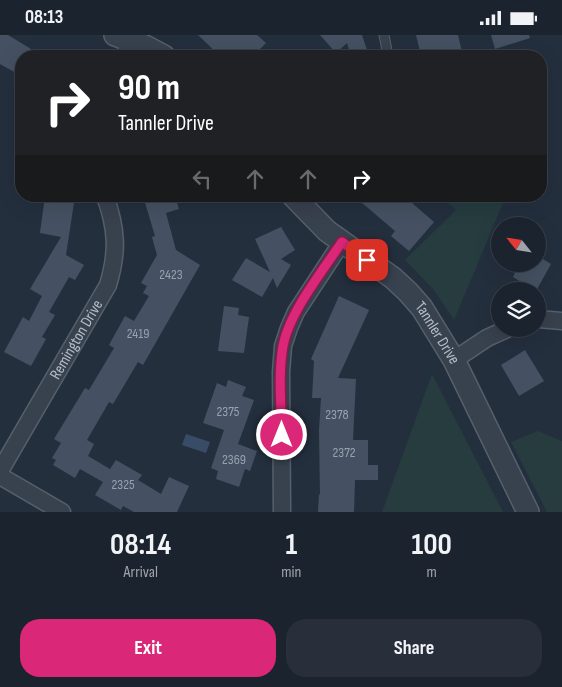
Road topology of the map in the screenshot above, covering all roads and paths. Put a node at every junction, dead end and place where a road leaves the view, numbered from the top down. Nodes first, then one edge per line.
1 (384, 35) edge
2 (126, 42) edge
3 (148, 50) edge
4 (387, 50) edge
5 (108, 202) edge
6 (299, 202) edge
7 (342, 242) junction
8 (546, 320) edge
9 (562, 321) edge
10 (491, 336) edge
11 (454, 360) junction
12 (0, 471) edge
13 (0, 476) edge
14 (62, 512) edge
15 (282, 512) edge
16 (528, 512) edge

1 - 4 lane
2 - 3 street
5 - 12 street, Remington Drive
6 - 7 street, Tannler Drive
7 - 11 street, Tannler Drive
7 - 15 street
8 - 9 street
10 - 11 street
11 - 16 street, Tannler Drive
13 - 14 street

